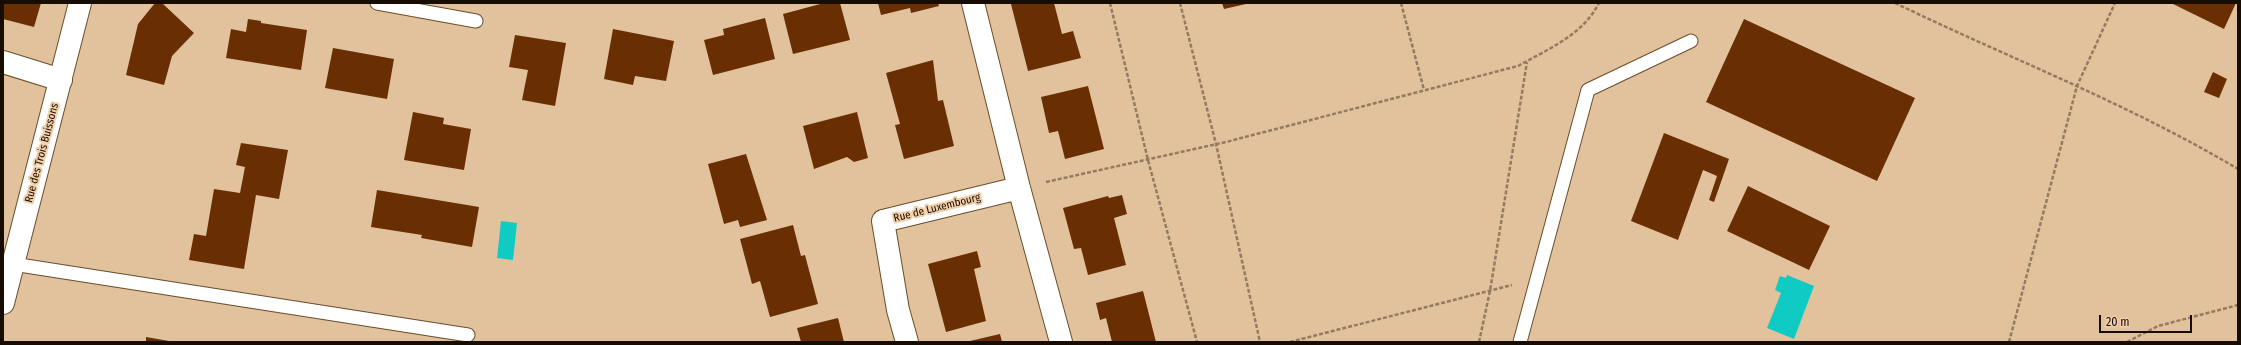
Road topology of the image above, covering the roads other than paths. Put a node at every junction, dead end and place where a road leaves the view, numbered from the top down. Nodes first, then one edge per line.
1 (80, 3) edge
2 (377, 3) edge
3 (973, 3) edge
4 (476, 21) dead end
5 (1691, 41) dead end
6 (3, 62) edge
7 (61, 80) junction
8 (1019, 188) junction
9 (13, 264) junction
10 (3, 303) edge
11 (468, 335) dead end
12 (907, 342) edge
13 (1061, 342) edge
14 (1520, 342) edge

1 - 7 street, Rue des Trois Buissons
2 - 4 lane
3 - 8 street
5 - 14 lane
6 - 7 street
7 - 9 street, Rue des Trois Buissons
8 - 12 street, Rue de Luxembourg
8 - 13 street
9 - 10 street, Rue des Trois Buissons
9 - 11 lane

